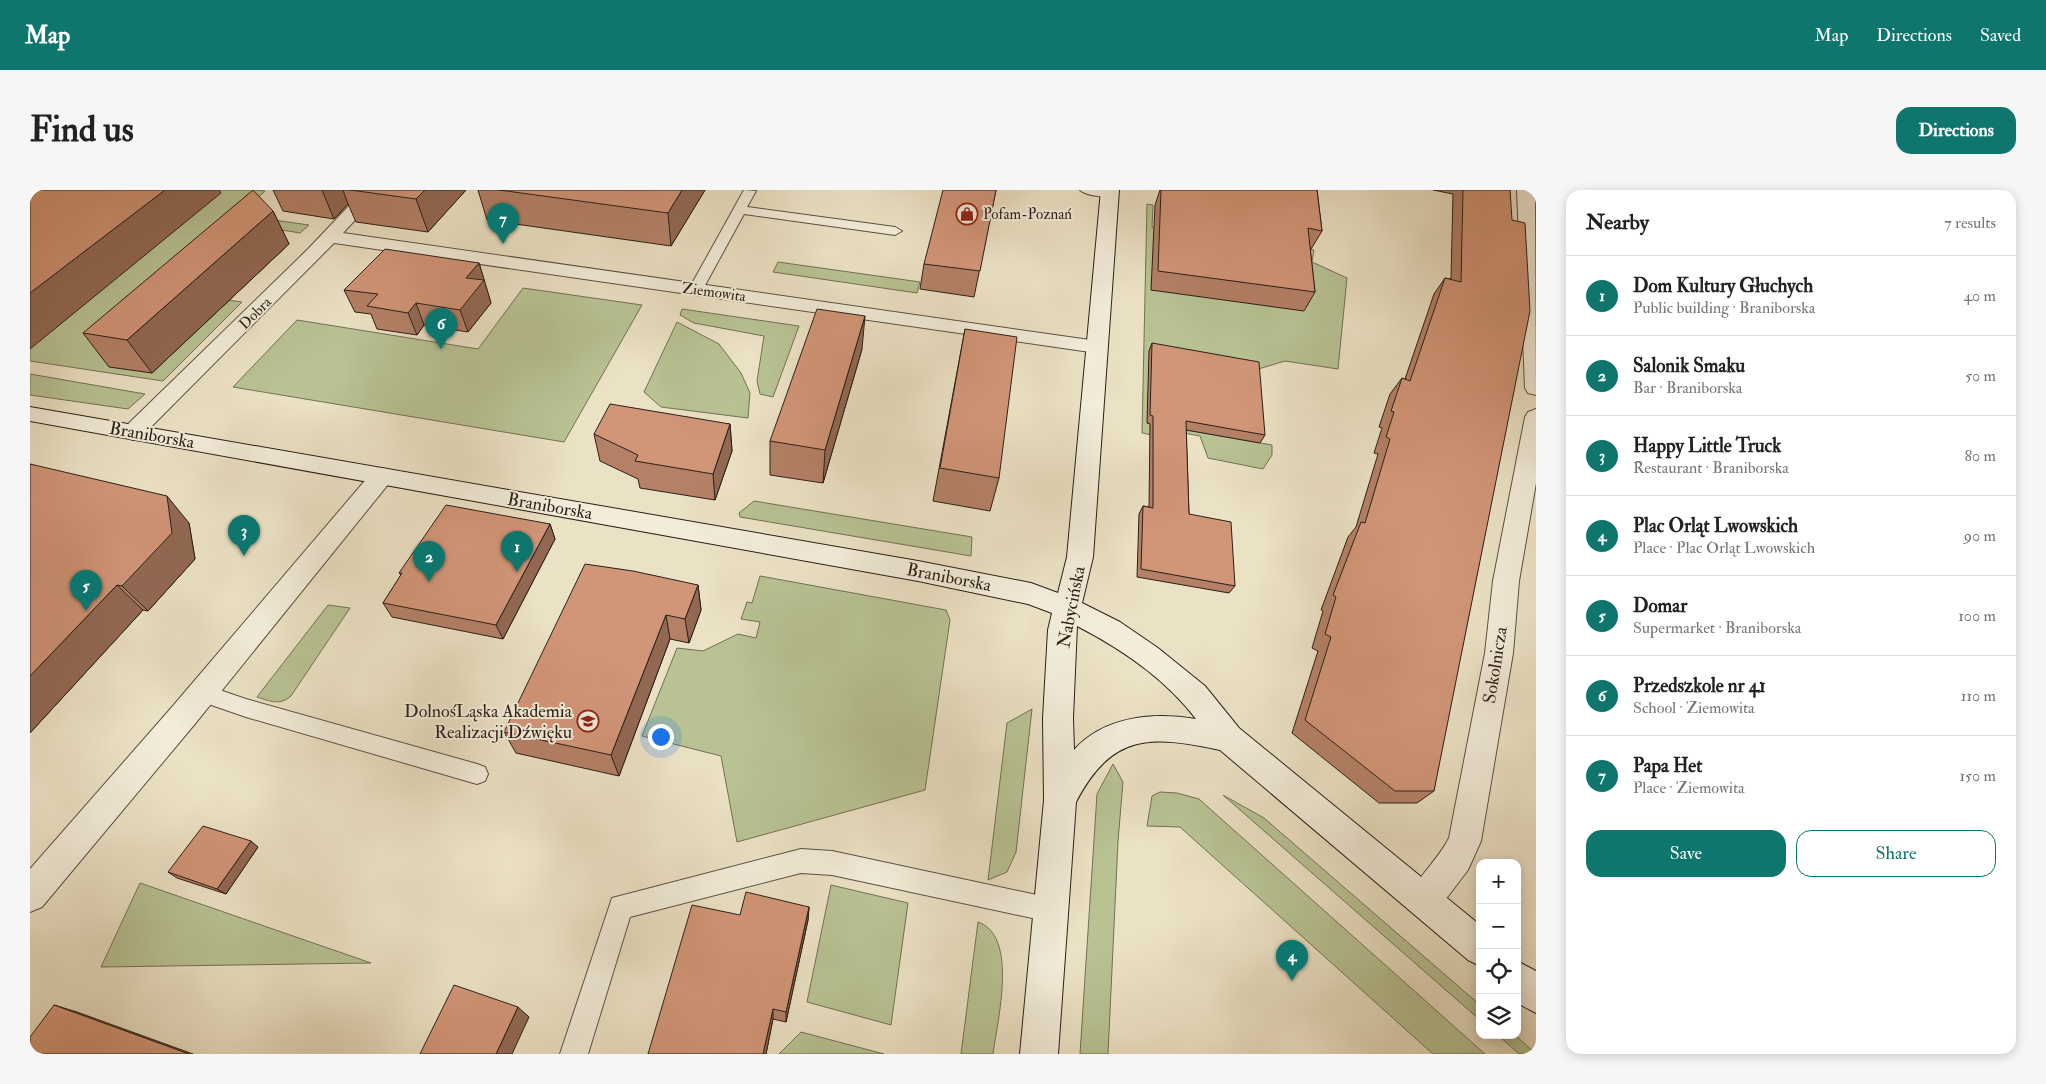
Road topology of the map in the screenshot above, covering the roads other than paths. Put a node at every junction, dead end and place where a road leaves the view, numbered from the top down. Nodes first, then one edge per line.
1 (374, 190) edge
2 (1086, 190) edge
3 (1526, 190) edge
4 (750, 191) edge
5 (1110, 192) edge
6 (739, 210) junction
7 (895, 232) dead end
8 (330, 237) junction
9 (696, 289) junction
10 (1097, 347) junction
11 (1536, 388) edge
12 (30, 414) edge
13 (1536, 417) edge
14 (133, 432) junction
15 (382, 476) junction
16 (1068, 608) junction
17 (202, 693) junction
18 (1228, 738) junction
19 (477, 774) dead end
20 (1060, 800) junction
21 (30, 894) edge
22 (1424, 900) junction
23 (1051, 910) junction
24 (1476, 945) edge
25 (1521, 983) edge
26 (1536, 995) edge
27 (574, 1054) edge
28 (1039, 1054) edge

1 - 8 street, Dobra
2 - 5 lane
3 - 11 street
4 - 6 lane
5 - 10 street, Nabycińska
6 - 7 lane
6 - 9 lane
8 - 9 street, Ziemowita
8 - 14 street, Dobra
9 - 10 street, Ziemowita
10 - 16 street, Nabycińska
12 - 14 street, Braniborska
13 - 22 street, Sokolnicza
14 - 15 street, Braniborska
15 - 16 street, Braniborska
15 - 17 street
16 - 18 street, Braniborska
16 - 20 street, Nabycińska
17 - 19 lane
17 - 21 street
18 - 20 street
18 - 22 street
20 - 23 street, Nabycińska
22 - 24 street
23 - 27 lane
23 - 28 street, Nabycińska
25 - 26 street

